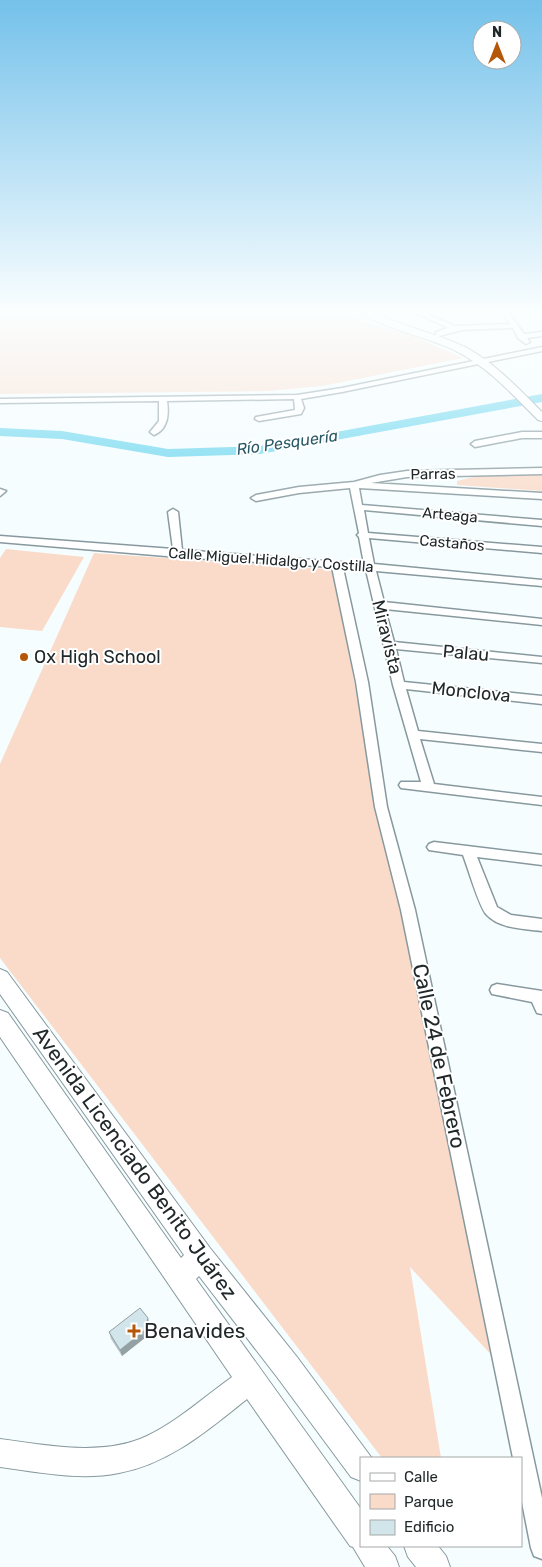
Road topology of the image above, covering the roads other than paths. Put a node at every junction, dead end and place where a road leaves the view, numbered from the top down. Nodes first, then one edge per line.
1 (382, 382) edge
2 (509, 383) joint
3 (297, 397) junction
4 (163, 400) junction
5 (0, 401) edge
6 (542, 409) edge
7 (542, 418) edge
8 (259, 419) dead end
9 (154, 432) dead end
10 (542, 435) edge
11 (475, 444) dead end
12 (542, 471) edge
13 (354, 485) junction
14 (542, 496) edge
15 (256, 498) dead end
16 (357, 507) junction
17 (173, 512) dead end
18 (542, 522) edge
19 (362, 536) junction
20 (0, 539) edge
21 (542, 550) edge
22 (178, 554) junction
23 (337, 565) junction
24 (370, 567) junction
25 (542, 583) edge
26 (380, 605) junction
27 (542, 622) edge
28 (390, 645) junction
29 (542, 660) edge
30 (400, 685) junction
31 (542, 700) edge
32 (413, 734) junction
33 (542, 748) edge
34 (404, 785) dead end
35 (428, 786) junction
36 (542, 801) edge
37 (434, 847) dead end
38 (468, 851) junction
39 (542, 860) edge
40 (542, 925) edge
41 (0, 978) edge
42 (497, 990) dead end
43 (540, 1000) edge
44 (0, 1019) edge
45 (201, 1257) junction
46 (179, 1277) junction
47 (250, 1380) junction
48 (0, 1453) edge
49 (360, 1466) edge
50 (360, 1534) edge
51 (369, 1547) edge
52 (420, 1547) edge
53 (542, 1548) edge
54 (384, 1567) edge
55 (435, 1567) edge

1 - 3 street
2 - 6 street
2 - 7 street
3 - 4 street
3 - 8 street
4 - 5 street
4 - 9 street
10 - 11 street
12 - 13 street, Parras
13 - 14 street
13 - 15 street, Parras
13 - 16 street, Miravista
16 - 18 street, Arteaga
16 - 19 street, Miravista
17 - 22 street
19 - 21 street, Castaños
19 - 24 street, Miravista
20 - 22 street, Calle Miguel Hidalgo y Costilla
22 - 23 street, Calle Miguel Hidalgo y Costilla
23 - 24 street, Calle Miguel Hidalgo y Costilla
23 - 53 street, Calle 24 de Febrero
24 - 25 street, Calle Miguel Hidalgo y Costilla
24 - 26 street, Miravista
26 - 27 street
26 - 28 street, Miravista
28 - 29 street, Palau
28 - 30 street, Miravista
30 - 31 street, Monclova
30 - 32 street, Miravista
32 - 33 street
32 - 35 street, Miravista
34 - 35 street
35 - 36 street
37 - 38 street
38 - 39 street
38 - 40 street
41 - 45 street, Avenida Licenciado Benito Juárez
42 - 43 street
44 - 46 street, Avenida Licenciado Benito Juárez
45 - 46 street
45 - 49 street, Avenida Licenciado Benito Juárez
46 - 47 street, Avenida Licenciado Benito Juárez
47 - 48 street
47 - 50 street, Avenida Licenciado Benito Juárez
51 - 54 street
52 - 55 street

